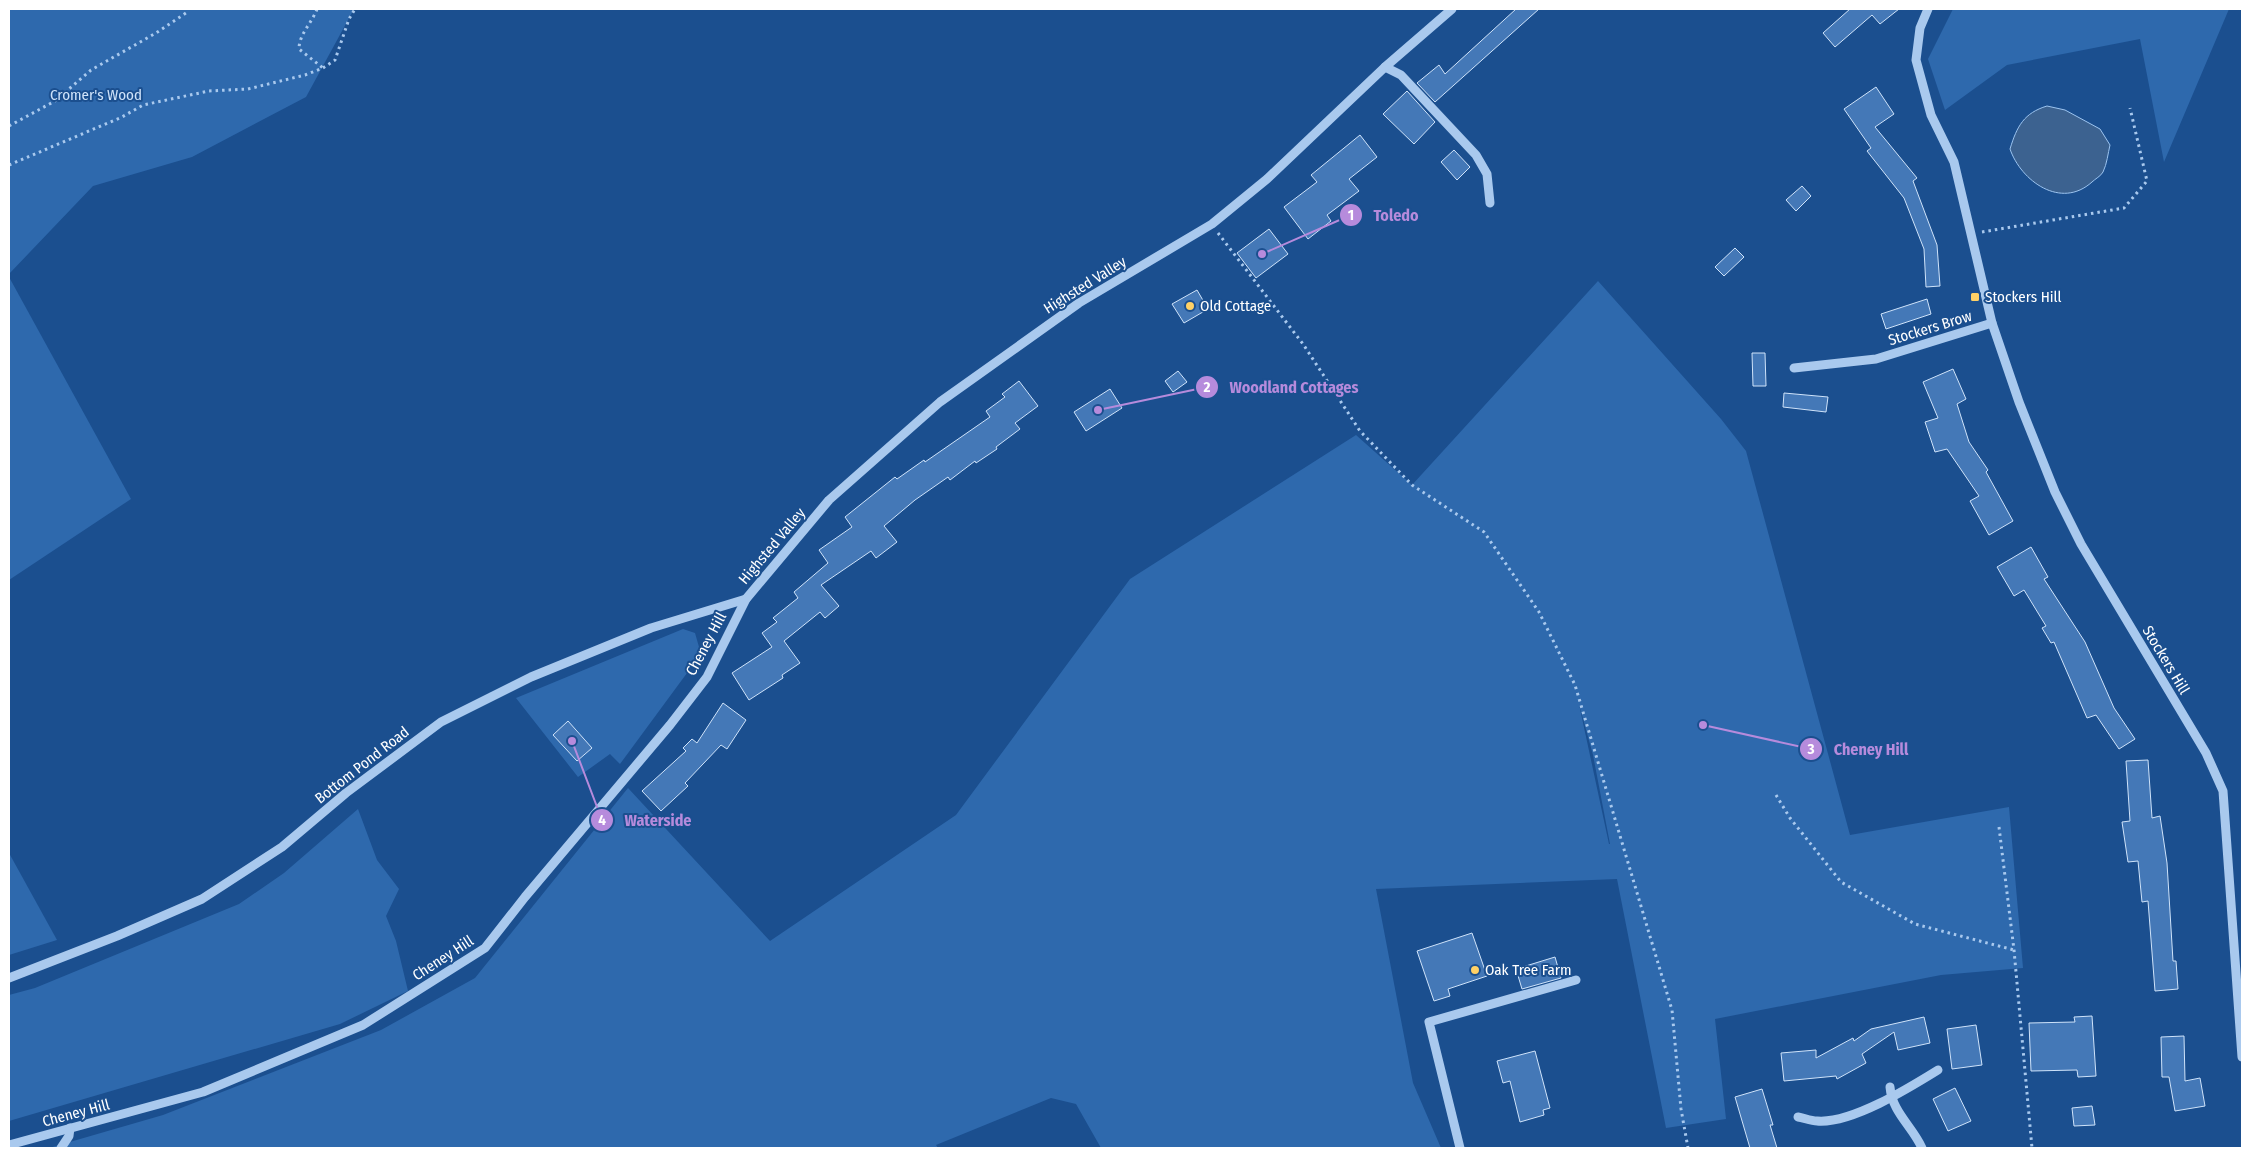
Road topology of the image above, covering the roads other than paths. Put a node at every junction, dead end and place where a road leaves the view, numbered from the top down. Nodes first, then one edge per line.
1 (1452, 9) edge
2 (1928, 9) edge
3 (1386, 67) junction
4 (1490, 202) dead end
5 (1992, 323) junction
6 (1794, 368) dead end
7 (746, 599) junction
8 (9, 978) edge
9 (1576, 980) dead end
10 (2242, 1057) edge
11 (1938, 1070) dead end
12 (1890, 1087) dead end
13 (1891, 1099) junction
14 (1798, 1117) dead end
15 (70, 1128) junction
16 (9, 1145) edge
17 (61, 1148) edge
18 (1460, 1148) edge
19 (1922, 1148) edge

1 - 3 street, Highsted Valley
2 - 5 street, Stockers Hill
3 - 4 street
3 - 7 street, Highsted Valley
5 - 6 street, Stockers Brow
5 - 10 street, Stockers Hill
7 - 8 street, Bottom Pond Road
7 - 15 street, Cheney Hill
9 - 18 street
11 - 13 street
12 - 13 street
13 - 14 street
13 - 19 street
15 - 16 street, Cheney Hill
15 - 17 street

